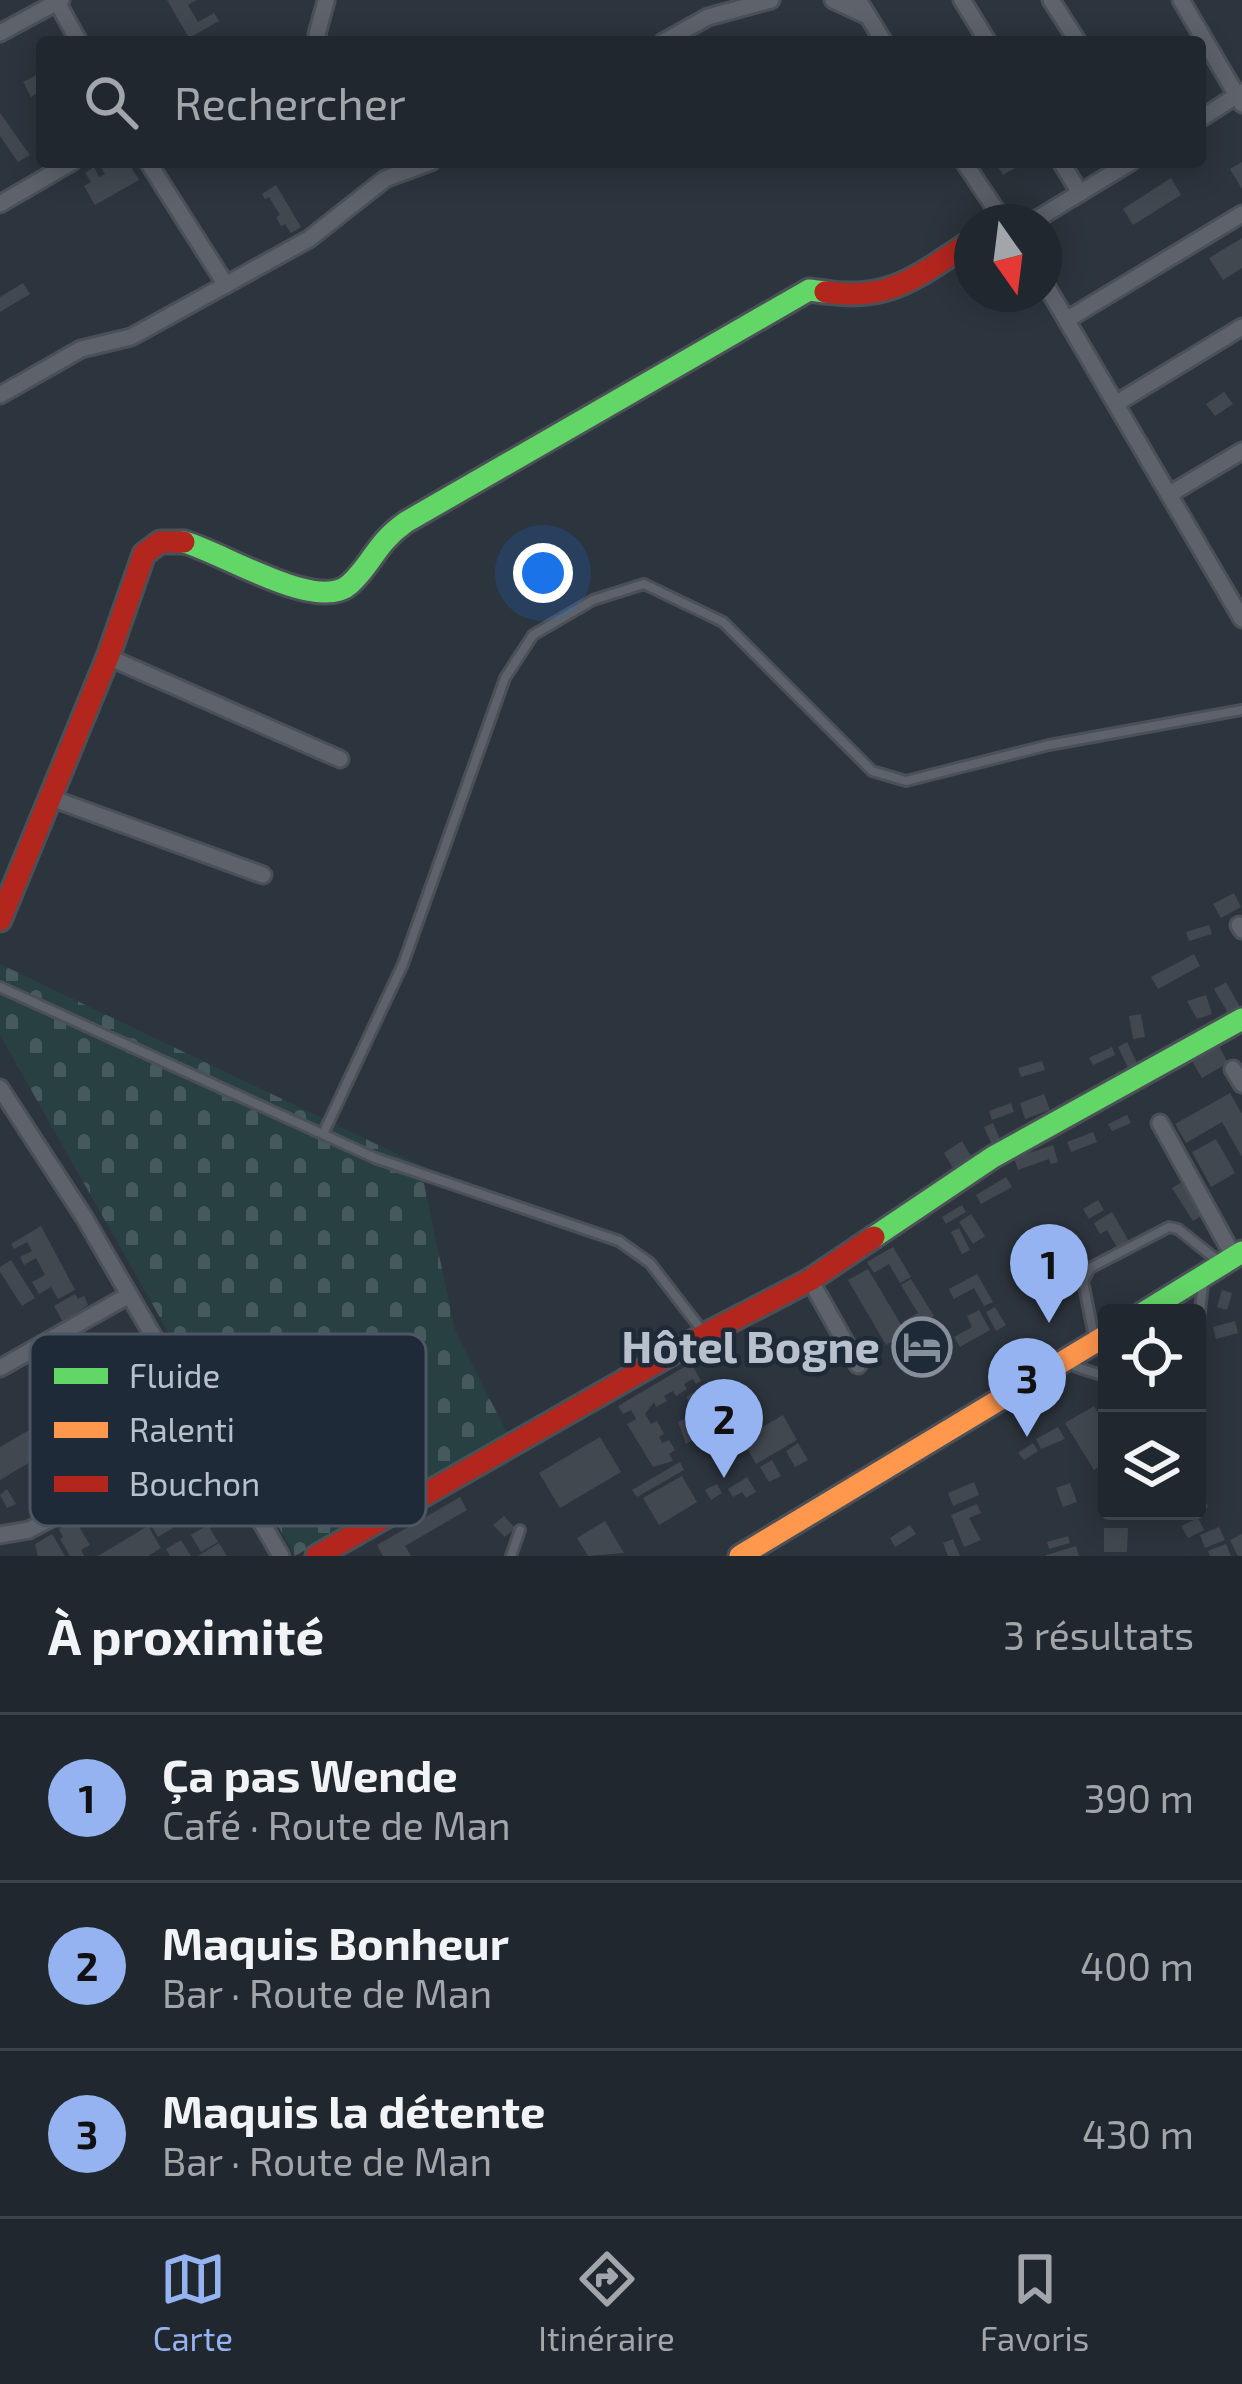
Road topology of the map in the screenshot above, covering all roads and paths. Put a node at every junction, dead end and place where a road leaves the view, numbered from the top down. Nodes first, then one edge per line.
1 (316, 0) edge
2 (771, 0) edge
3 (833, 0) edge
4 (858, 0) edge
5 (962, 0) edge
6 (1052, 0) edge
7 (1181, 0) edge
8 (59, 1) edge
9 (330, 1) edge
10 (867, 16) junction
11 (0, 33) edge
12 (77, 36) edge
13 (318, 36) edge
14 (673, 36) edge
15 (880, 36) edge
16 (984, 36) edge
17 (1074, 36) edge
18 (1203, 36) edge
19 (1206, 41) edge
20 (1240, 97) edge
21 (1206, 115) edge
22 (62, 168) edge
23 (152, 168) edge
24 (415, 168) edge
25 (968, 168) edge
26 (1065, 168) edge
27 (1121, 168) edge
28 (1080, 193) junction
29 (0, 204) edge
30 (991, 204) edge
31 (1062, 204) edge
32 (1242, 214) edge
33 (954, 252) edge
34 (226, 285) junction
35 (1062, 309) edge
36 (1069, 319) junction
37 (1242, 326) edge
38 (0, 395) edge
39 (1117, 403) junction
40 (1242, 451) edge
41 (1170, 494) junction
42 (1235, 590) edge
43 (1242, 619) edge
44 (108, 657) junction
45 (1242, 710) edge
46 (340, 759) dead end
47 (51, 798) junction
48 (263, 875) dead end
49 (0, 920) edge
50 (0, 987) edge
51 (1242, 1019) edge
52 (0, 1088) edge
53 (7, 1115) edge
54 (1160, 1123) dead end
55 (323, 1134) junction
56 (1226, 1262) edge
57 (810, 1280) junction
58 (129, 1294) junction
59 (1158, 1304) edge
60 (1206, 1313) edge
61 (1098, 1328) edge
62 (59, 1334) edge
63 (152, 1334) edge
64 (706, 1334) junction
65 (1098, 1340) edge
66 (30, 1351) edge
67 (1061, 1362) junction
68 (858, 1365) dead end
69 (0, 1368) edge
70 (1098, 1374) edge
71 (426, 1494) edge
72 (36, 1526) edge
73 (263, 1526) edge
74 (370, 1526) edge
75 (520, 1530) dead end
76 (0, 1535) edge
77 (281, 1556) edge
78 (317, 1556) edge
79 (511, 1556) edge
80 (740, 1556) edge

1 - 9 street
2 - 14 street
3 - 10 street
4 - 10 street
5 - 16 street
6 - 17 street
7 - 18 street
8 - 11 street
8 - 12 street
9 - 13 street
10 - 15 street
19 - 20 street
20 - 21 street
22 - 29 street
23 - 34 street
24 - 34 street
25 - 30 street
26 - 28 street
27 - 28 street
28 - 31 street
32 - 36 street
33 - 44 main road
34 - 38 street
35 - 36 street
36 - 39 street
37 - 39 street
39 - 41 street
40 - 41 street
41 - 42 street
42 - 43 street
44 - 46 street
44 - 47 main road
45 - 55 lane
47 - 48 street
47 - 49 main road
50 - 55 lane
51 - 57 main road
52 - 53 street
53 - 58 street
54 - 56 street
55 - 64 lane
56 - 59 main road
56 - 60 lane
56 - 61 lane
57 - 64 main road
57 - 68 street
58 - 62 street
58 - 63 street
64 - 71 main road
65 - 67 main road
66 - 69 street
67 - 70 lane
67 - 80 main road
72 - 76 street
73 - 77 street
74 - 78 main road
75 - 79 lane

